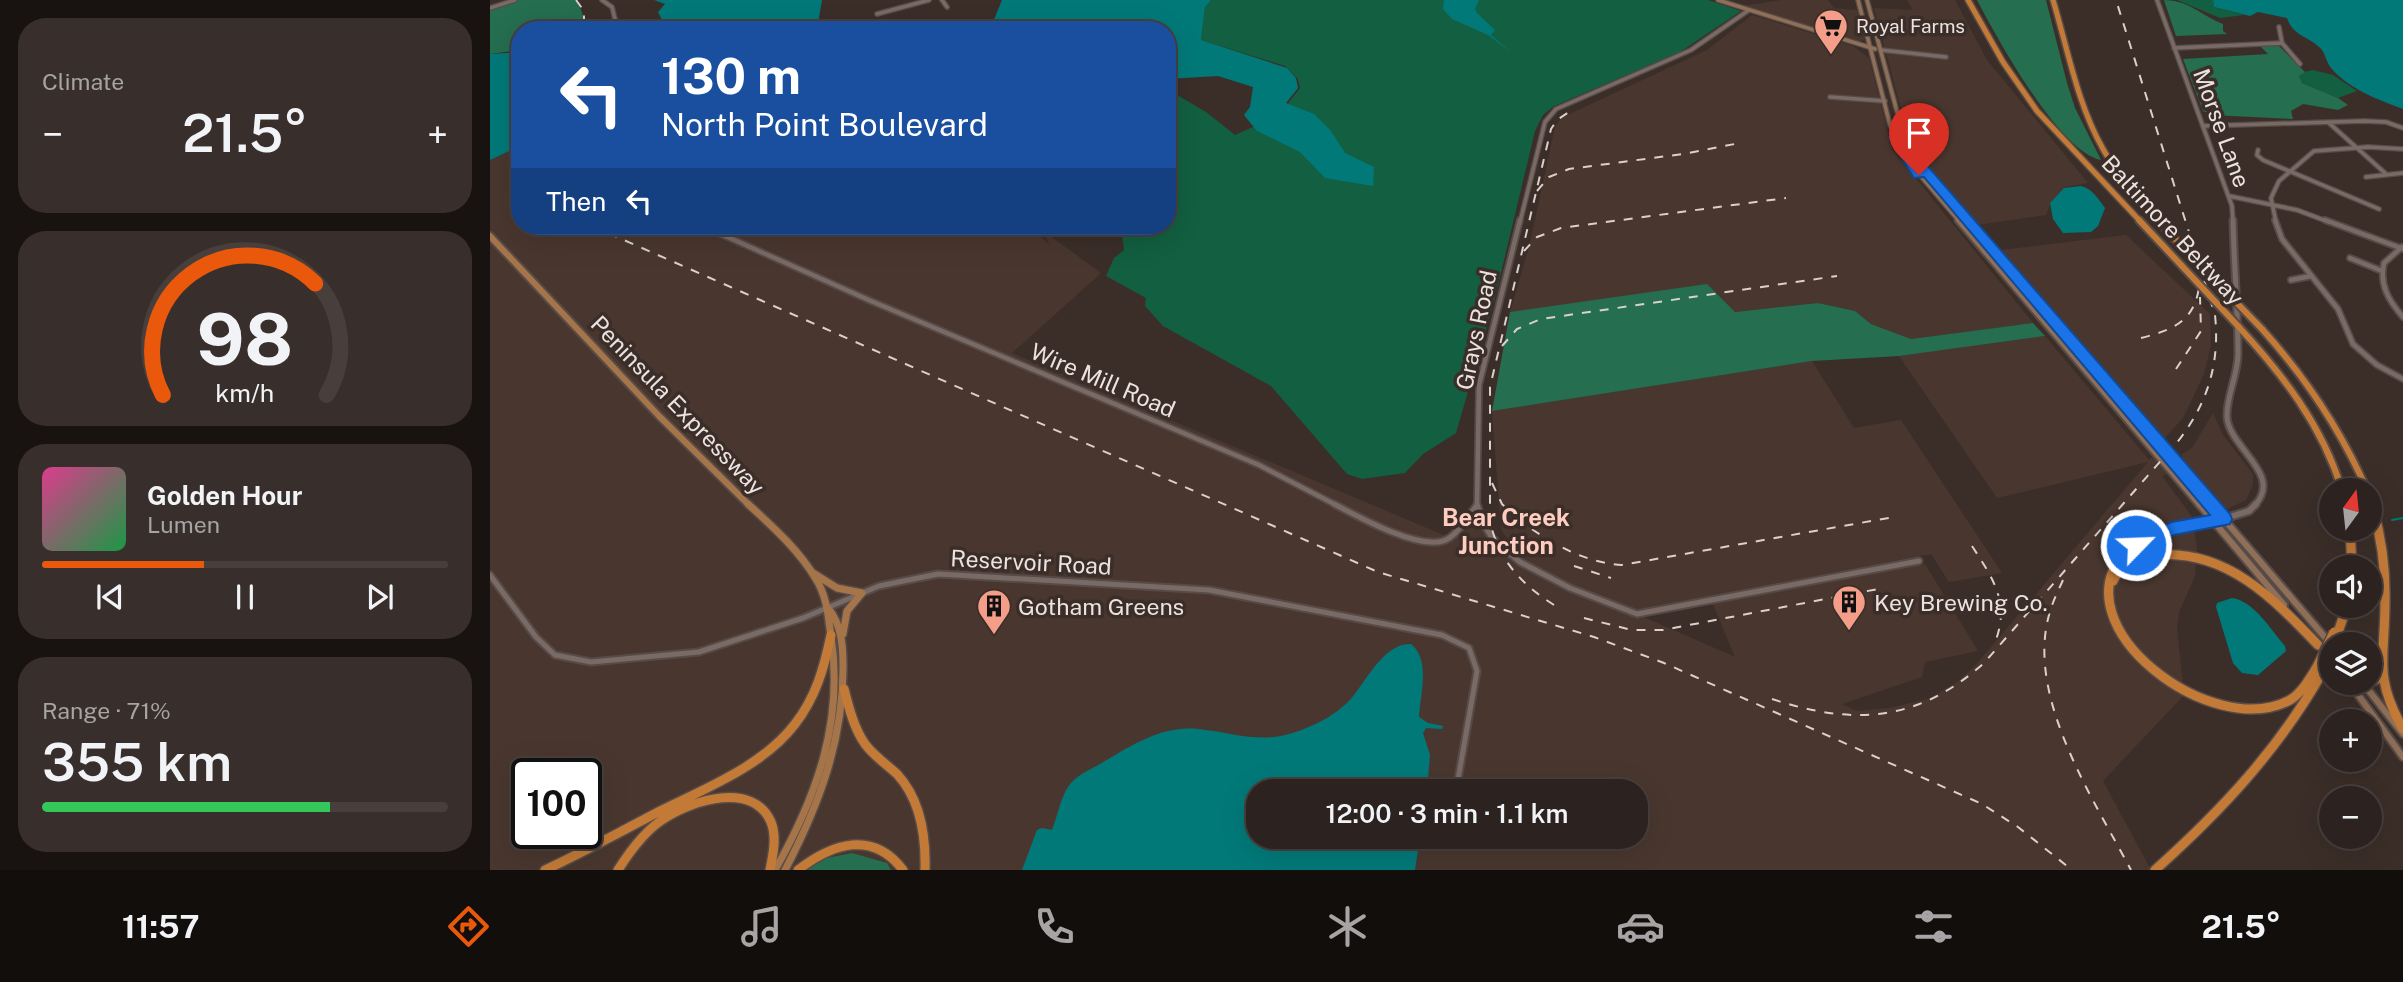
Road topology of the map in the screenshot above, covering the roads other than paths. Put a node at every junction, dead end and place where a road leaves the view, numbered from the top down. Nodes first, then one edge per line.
1 (515, 0) edge
2 (602, 0) edge
3 (929, 0) edge
4 (942, 0) edge
5 (1718, 0) edge
6 (1858, 0) edge
7 (1867, 0) edge
8 (1968, 0) edge
9 (2053, 0) edge
10 (2157, 0) edge
11 (947, 7) dead end
12 (490, 8) edge
13 (1749, 10) junction
14 (877, 13) dead end
15 (616, 21) edge
16 (2278, 27) dead end
17 (1870, 38) junction
18 (1846, 40) junction
19 (2282, 43) junction
20 (1872, 48) junction
21 (2174, 48) junction
22 (1881, 50) junction
23 (1946, 57) dead end
24 (2300, 64) dead end
25 (1830, 97) dead end
26 (1885, 101) junction
27 (1896, 111) junction
28 (2328, 122) junction
29 (1890, 125) junction
30 (2203, 126) junction
31 (2403, 128) edge
32 (1903, 135) junction
33 (1895, 137) junction
34 (1907, 144) junction
35 (2356, 147) junction
36 (2403, 149) edge
37 (2258, 150) dead end
38 (2288, 172) junction
39 (2385, 173) junction
40 (2403, 173) edge
41 (2366, 177) dead end
42 (2230, 198) junction
43 (1939, 199) junction
44 (1954, 204) junction
45 (2272, 205) junction
46 (2379, 209) dead end
47 (723, 235) edge
48 (490, 236) edge
49 (2402, 248) edge
50 (2350, 257) dead end
51 (2382, 271) junction
52 (2312, 276) junction
53 (2291, 280) dead end
54 (2012, 285) junction
55 (2028, 291) junction
56 (2403, 317) edge
57 (2403, 379) edge
58 (2152, 435) junction
59 (2141, 436) junction
60 (2338, 478) edge
61 (2362, 478) edge
62 (1477, 505) junction
63 (2224, 519) junction
64 (2213, 522) junction
65 (2380, 541) edge
66 (1919, 561) dead end
67 (810, 571) junction
68 (490, 575) edge
69 (2108, 591) junction
70 (862, 593) junction
71 (828, 608) junction
72 (2328, 632) edge
73 (831, 635) junction
74 (842, 643) junction
75 (2318, 645) joint
76 (2382, 661) edge
77 (2319, 670) joint
78 (2382, 675) edge
79 (845, 689) junction
80 (2358, 695) edge
81 (2374, 695) edge
82 (2403, 731) edge
83 (2403, 757) edge
84 (1458, 779) edge
85 (545, 870) edge
86 (618, 870) edge
87 (773, 870) edge
88 (785, 870) edge
89 (798, 870) edge
90 (903, 870) edge
91 (925, 870) edge
92 (2155, 870) edge

1 - 12 street
2 - 15 street
3 - 14 street
4 - 11 street
5 - 13 main road
6 - 17 main road
7 - 22 main road
8 - 60 highway, Baltimore Beltway, bridge
9 - 61 highway, Baltimore Beltway, bridge
10 - 21 street, Morse Lane
13 - 18 main road
13 - 62 street, Grays Road
16 - 19 street
17 - 18 main road
17 - 20 main road
18 - 20 main road
19 - 21 street
19 - 24 street
20 - 22 main road
20 - 26 main road
21 - 30 street, Morse Lane
22 - 23 street
22 - 27 main road
25 - 26 street
26 - 27 main road
26 - 29 main road
27 - 32 main road
28 - 30 street
28 - 31 street
28 - 35 street
29 - 32 main road
29 - 33 main road
30 - 42 street, Morse Lane
32 - 34 main road
33 - 34 main road
33 - 43 main road
34 - 44 main road
35 - 36 street
35 - 38 street
35 - 39 street
37 - 38 street
38 - 45 street
38 - 46 street
39 - 40 street
39 - 41 street
42 - 45 street
42 - 63 street, Morse Lane
43 - 44 main road
43 - 54 main road
44 - 55 main road
45 - 49 street
45 - 52 street
47 - 62 street, Wire Mill Road
48 - 67 main road, Peninsula Expressway
49 - 51 street
50 - 51 street
51 - 56 street
52 - 53 street
52 - 57 street
54 - 55 main road
54 - 59 main road
55 - 58 main road
58 - 59 main road
58 - 63 main road
59 - 64 main road
62 - 66 street, Grays Road
63 - 64 street, Morse Lane
63 - 72 main road
64 - 69 highway
64 - 75 main road
65 - 76 highway
67 - 70 main road
67 - 71 main road, Peninsula Expressway
68 - 71 street, Reservoir Road
69 - 75 highway
69 - 77 highway
70 - 71 street, Reservoir Road
70 - 74 main road
70 - 84 street, Reservoir Road
71 - 73 main road, Peninsula Expressway
71 - 74 main road, Peninsula Expressway
73 - 85 highway
73 - 87 main road, Peninsula Expressway
74 - 79 main road, Peninsula Expressway
77 - 92 highway
78 - 82 highway
79 - 88 main road, Peninsula Expressway
79 - 91 highway
80 - 83 main road
81 - 82 main road
86 - 87 highway
89 - 90 highway

